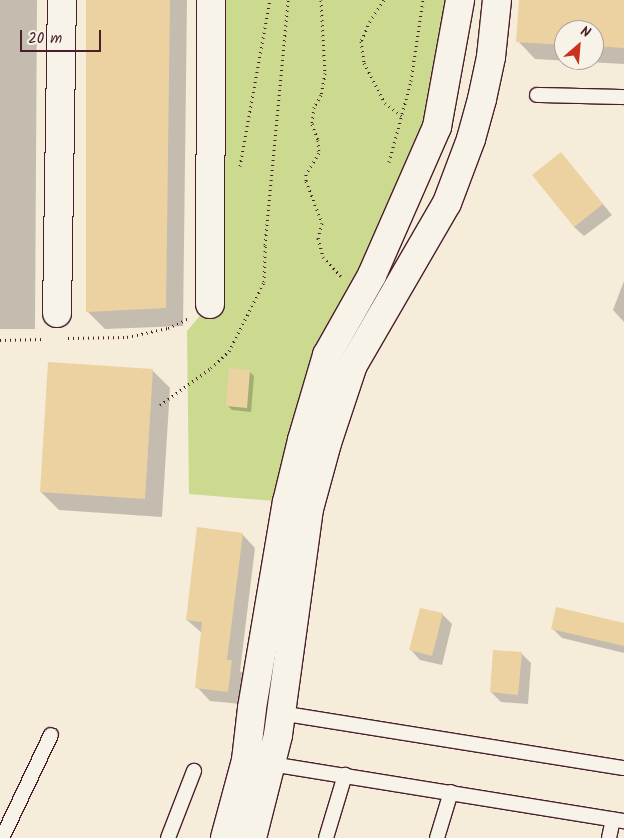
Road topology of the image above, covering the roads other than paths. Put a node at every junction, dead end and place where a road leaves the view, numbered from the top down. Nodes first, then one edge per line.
1 (62, 0) edge
2 (211, 0) edge
3 (460, 0) edge
4 (497, 0) edge
5 (537, 95) dead end
6 (624, 97) edge
7 (394, 229) junction
8 (433, 231) junction
9 (210, 304) road end
10 (55, 330) road end
11 (280, 713) junction
12 (51, 735) dead end
13 (271, 764) junction
14 (624, 768) edge
15 (194, 771) dead end
16 (345, 775) junction
17 (451, 792) junction
18 (618, 820) edge
19 (2, 838) edge
20 (168, 838) edge
21 (225, 838) edge
22 (252, 838) edge
23 (326, 838) edge
24 (437, 838) edge
25 (609, 838) edge

1 - 10 street
2 - 9 street
3 - 7 street
4 - 8 street
5 - 6 lane
7 - 8 street
7 - 21 street
8 - 11 street
11 - 13 street
11 - 14 lane
12 - 19 lane
13 - 16 lane
13 - 22 street
15 - 20 lane
16 - 17 lane
16 - 23 lane
17 - 18 lane
17 - 24 lane
18 - 25 lane

